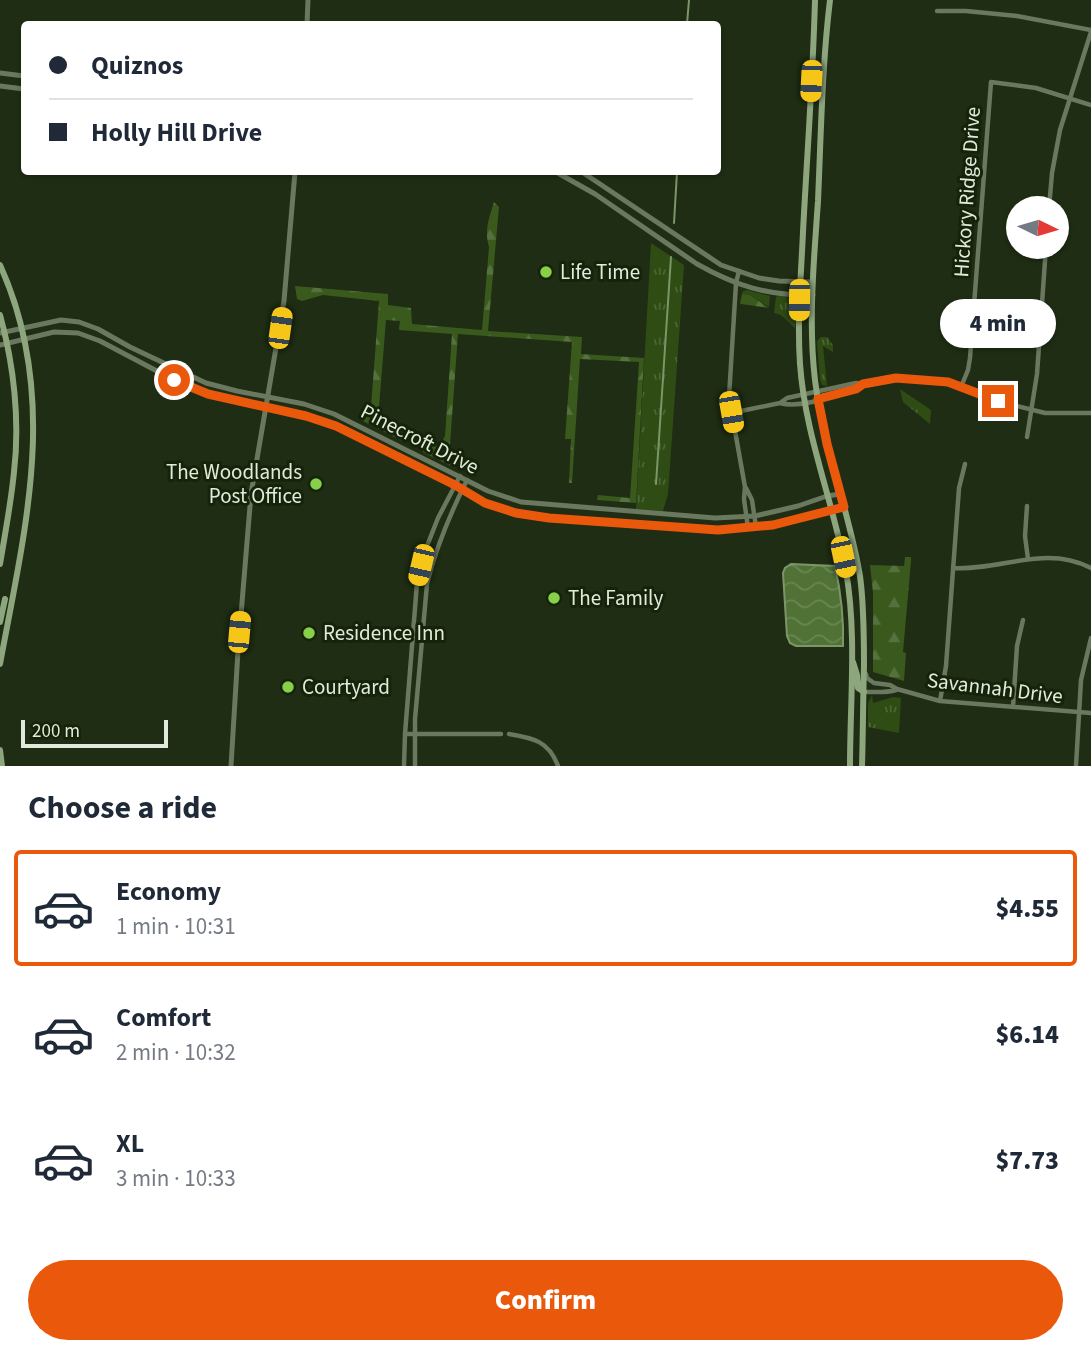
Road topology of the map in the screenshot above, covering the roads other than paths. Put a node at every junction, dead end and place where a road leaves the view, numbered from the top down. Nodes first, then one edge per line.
1 (308, 0) edge
2 (815, 0) edge
3 (830, 0) edge
4 (937, 11) dead end
5 (307, 21) edge
6 (1091, 31) edge
7 (814, 33) junction
8 (826, 42) junction
9 (0, 73) edge
10 (15, 74) junction
11 (21, 75) edge
12 (0, 86) edge
13 (13, 87) junction
14 (21, 88) edge
15 (1070, 97) junction
16 (1091, 105) edge
17 (807, 157) junction
18 (819, 171) junction
19 (295, 175) edge
20 (562, 175) edge
21 (583, 175) edge
22 (587, 175) edge
23 (580, 184) junction
24 (1050, 196) edge
25 (653, 219) junction
26 (646, 229) junction
27 (1045, 259) edge
28 (0, 265) edge
29 (739, 271) junction
30 (800, 282) junction
31 (813, 282) junction
32 (736, 284) junction
33 (799, 295) junction
34 (813, 295) junction
35 (0, 315) edge
36 (21, 328) junction
37 (2, 332) edge
38 (23, 339) junction
39 (3, 344) edge
40 (961, 387) junction
41 (817, 395) junction
42 (268, 397) junction
43 (805, 398) junction
44 (266, 407) junction
45 (1032, 410) junction
46 (731, 412) junction
47 (1091, 413) edge
48 (1027, 437) dead end
49 (965, 464) dead end
50 (460, 476) junction
51 (467, 480) junction
52 (455, 485) junction
53 (746, 487) junction
54 (462, 490) junction
55 (840, 494) junction
56 (827, 496) junction
57 (1027, 506) dead end
58 (844, 507) junction
59 (831, 510) junction
60 (747, 516) junction
61 (755, 516) junction
62 (756, 527) junction
63 (748, 528) junction
64 (1028, 559) junction
65 (0, 564) edge
66 (953, 568) junction
67 (1091, 568) edge
68 (6, 599) edge
69 (4, 611) edge
70 (1023, 620) dead end
71 (0, 622) edge
72 (1091, 638) edge
73 (851, 657) junction
74 (0, 664) edge
75 (863, 669) junction
76 (897, 689) junction
77 (864, 692) junction
78 (940, 701) junction
79 (1013, 707) junction
80 (1078, 713) junction
81 (1091, 713) edge
82 (405, 734) junction
83 (415, 734) junction
84 (502, 734) dead end
85 (509, 734) dead end
86 (0, 750) edge
87 (2, 766) edge
88 (231, 766) edge
89 (404, 766) edge
90 (415, 766) edge
91 (558, 766) edge
92 (850, 766) edge
93 (862, 766) edge
94 (1076, 766) edge

1 - 5 street
2 - 7 main road
3 - 8 main road
4 - 6 street
6 - 15 street
7 - 8 main road
7 - 17 main road
8 - 18 main road
9 - 10 street
10 - 11 street
10 - 13 street
12 - 13 street
13 - 14 street
15 - 16 street
15 - 24 street
15 - 40 street, Hickory Ridge Drive
17 - 18 main road
17 - 30 main road
18 - 31 main road
19 - 42 street
20 - 23 street
21 - 23 street
22 - 25 street
23 - 26 street
25 - 26 street
25 - 29 street
26 - 32 street
27 - 45 street
28 - 36 main road
29 - 30 street
29 - 32 street
30 - 31 street
30 - 33 main road
31 - 34 main road
32 - 33 street
32 - 46 street
33 - 34 street
33 - 43 main road
34 - 41 main road
35 - 37 main road
36 - 37 street, Pinecroft Drive
36 - 38 main road
36 - 42 street, Pinecroft Drive
37 - 39 main road
38 - 39 street, Pinecroft Drive
38 - 44 street, Pinecroft Drive
38 - 68 main road
39 - 65 main road
40 - 41 street
40 - 45 street
41 - 43 street
41 - 55 main road
42 - 44 street
42 - 50 street, Pinecroft Drive
43 - 46 street
43 - 56 main road
44 - 52 street, Pinecroft Drive
44 - 88 street
45 - 47 street
45 - 48 street
46 - 53 street
49 - 66 street
50 - 51 street, Pinecroft Drive
50 - 52 street
51 - 54 street
51 - 60 street, Pinecroft Drive
52 - 54 street, Pinecroft Drive
52 - 82 street
53 - 60 street
53 - 61 street
54 - 63 street, Pinecroft Drive
54 - 83 street
55 - 56 street, Pinecroft Drive
55 - 58 main road
56 - 59 main road
56 - 61 street, Pinecroft Drive
57 - 64 street
58 - 59 street, Pinecroft Drive
58 - 75 main road
59 - 62 street, Pinecroft Drive
59 - 73 main road
60 - 61 street, Pinecroft Drive
60 - 63 street
61 - 62 street
62 - 63 street, Pinecroft Drive
64 - 66 street
64 - 67 street
66 - 78 street
68 - 69 main road
69 - 71 main road
69 - 74 main road
70 - 79 street
72 - 80 street
73 - 77 main road
73 - 92 main road
75 - 76 street, Savannah Drive
75 - 77 main road
76 - 77 street, Savannah Drive
76 - 78 street, Savannah Drive
77 - 93 main road
78 - 79 street, Savannah Drive
79 - 80 street, Savannah Drive
80 - 81 street, Savannah Drive
80 - 94 street
82 - 83 street
82 - 89 street
83 - 84 street
83 - 90 street
85 - 91 street
86 - 87 main road

